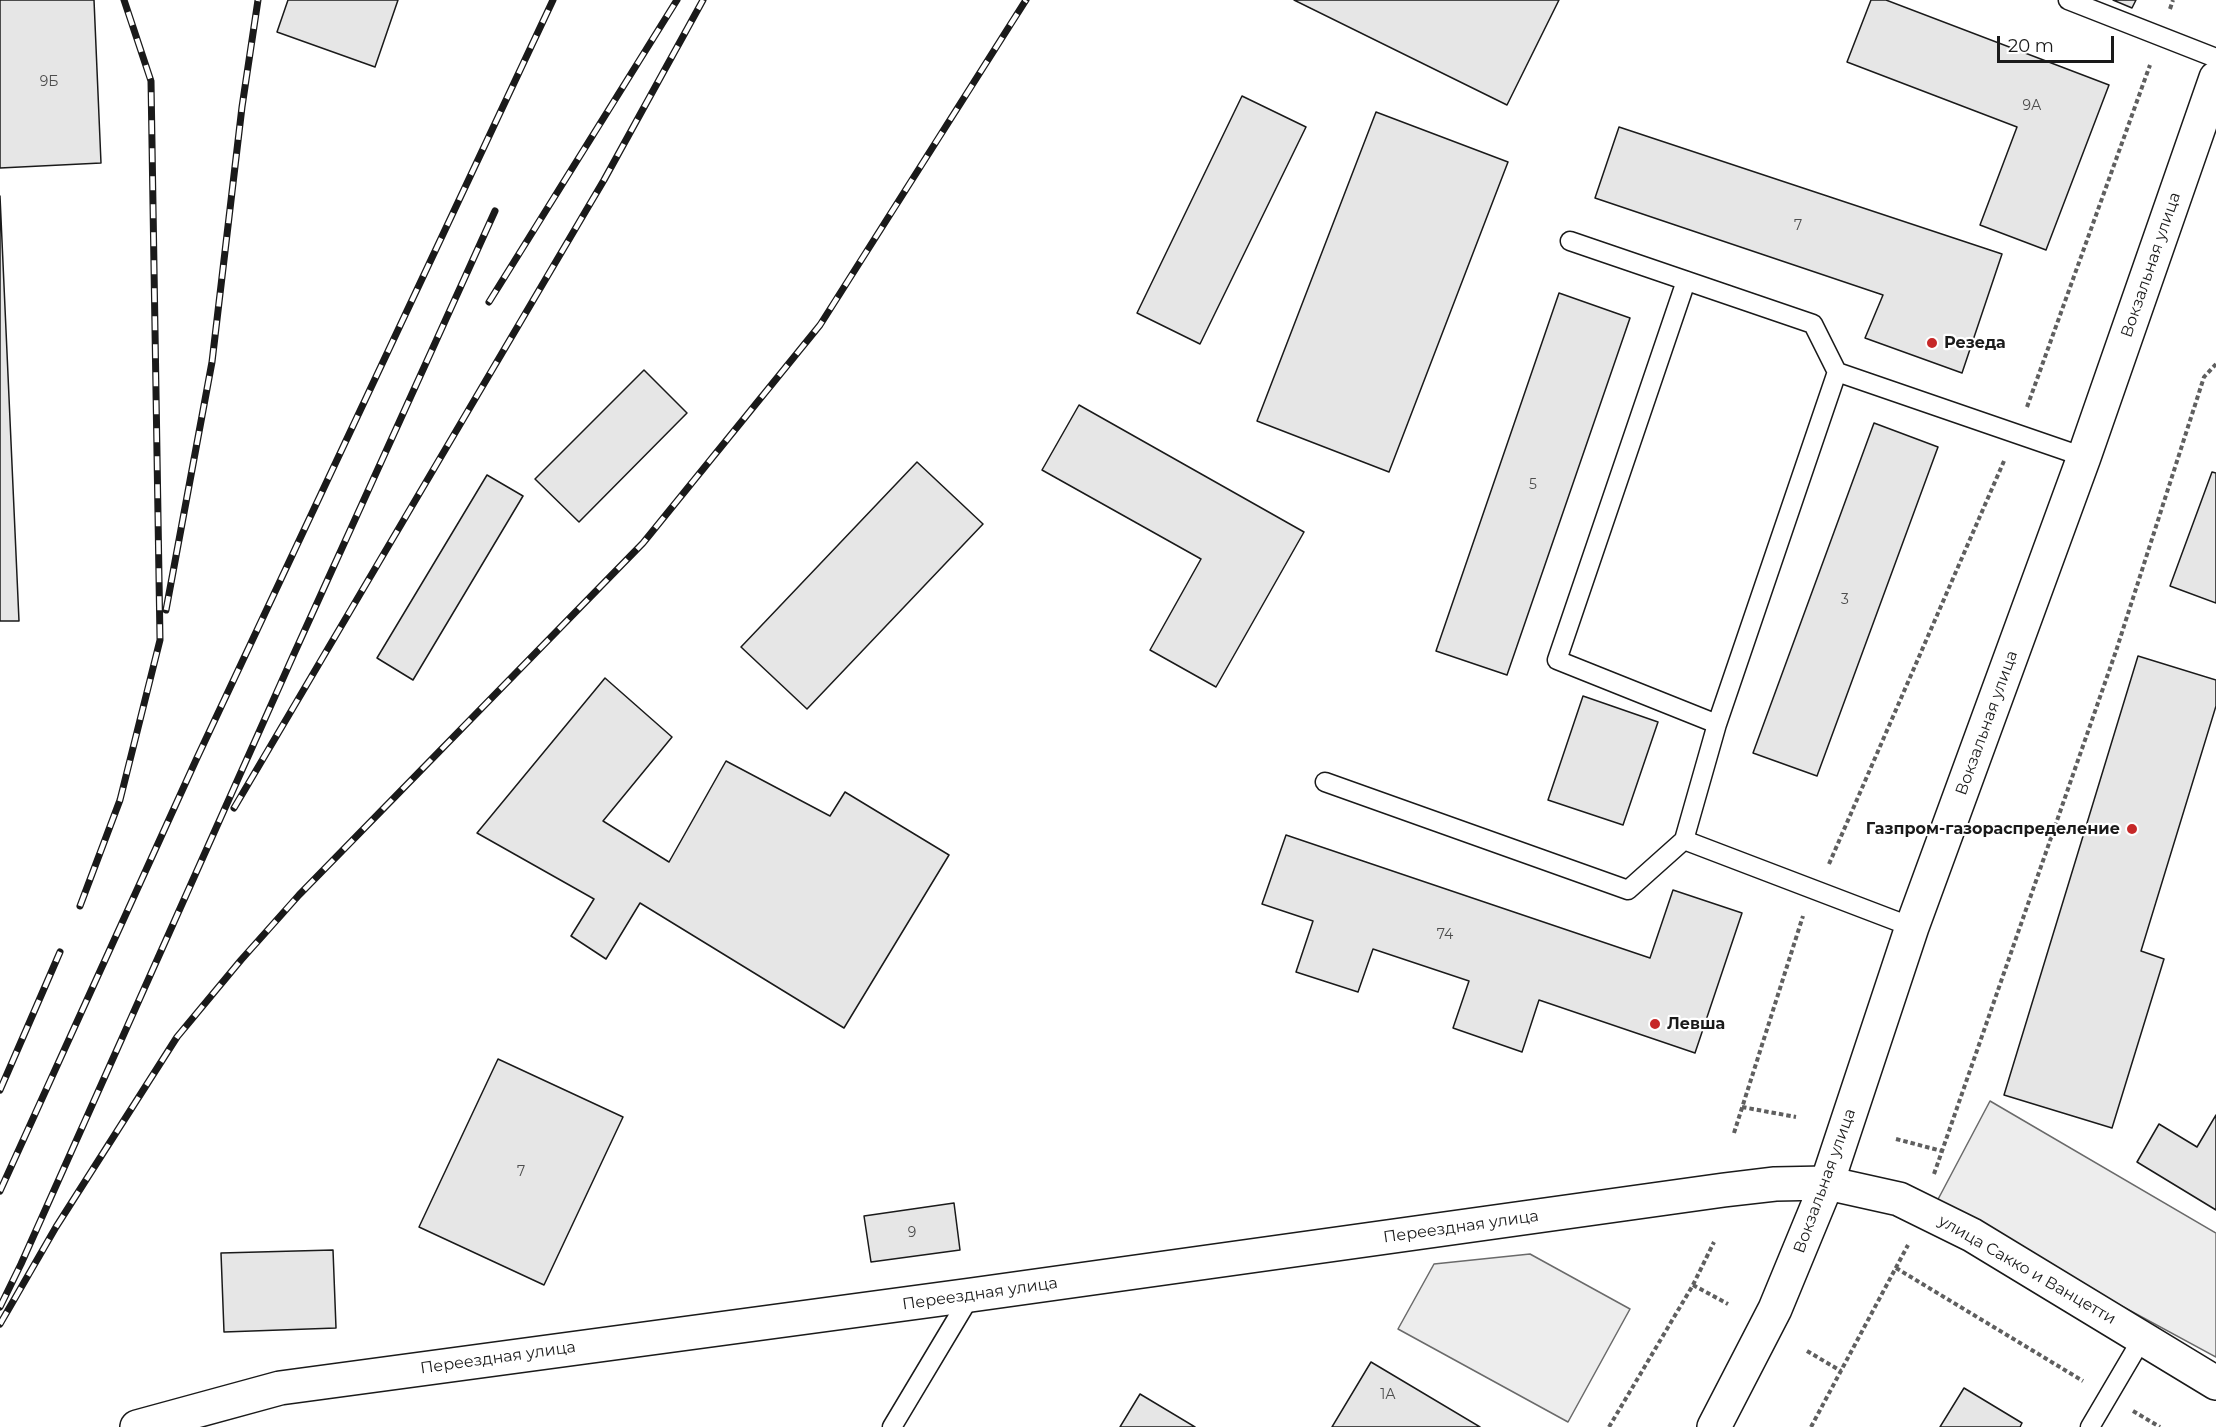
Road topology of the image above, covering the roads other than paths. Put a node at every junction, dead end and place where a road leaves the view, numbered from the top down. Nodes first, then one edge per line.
1 (2068, 0) edge
2 (2216, 58) edge
3 (2216, 78) edge
4 (1570, 241) dead end
5 (1686, 282) junction
6 (1837, 372) junction
7 (2084, 457) junction
8 (1717, 724) junction
9 (1325, 782) dead end
10 (1684, 840) junction
11 (1912, 927) junction
12 (1827, 1182) junction
13 (970, 1295) junction
14 (2143, 1337) junction
15 (2216, 1383) edge
16 (137, 1427) edge
17 (892, 1427) edge
18 (1714, 1427) edge
19 (2090, 1427) edge

1 - 2 lane
3 - 7 street, Вокзальная улица
4 - 5 lane
5 - 6 lane
5 - 8 lane
6 - 7 lane
6 - 8 lane
7 - 11 street, Вокзальная улица
8 - 10 lane
9 - 10 lane
10 - 11 lane
11 - 12 street, Вокзальная улица
12 - 13 street, Переездная улица
12 - 14 street, улица Сакко и Ванцетти
12 - 18 street, Вокзальная улица
13 - 16 street, Переездная улица
13 - 17 lane
14 - 15 street, улица Сакко и Ванцетти
14 - 19 lane

